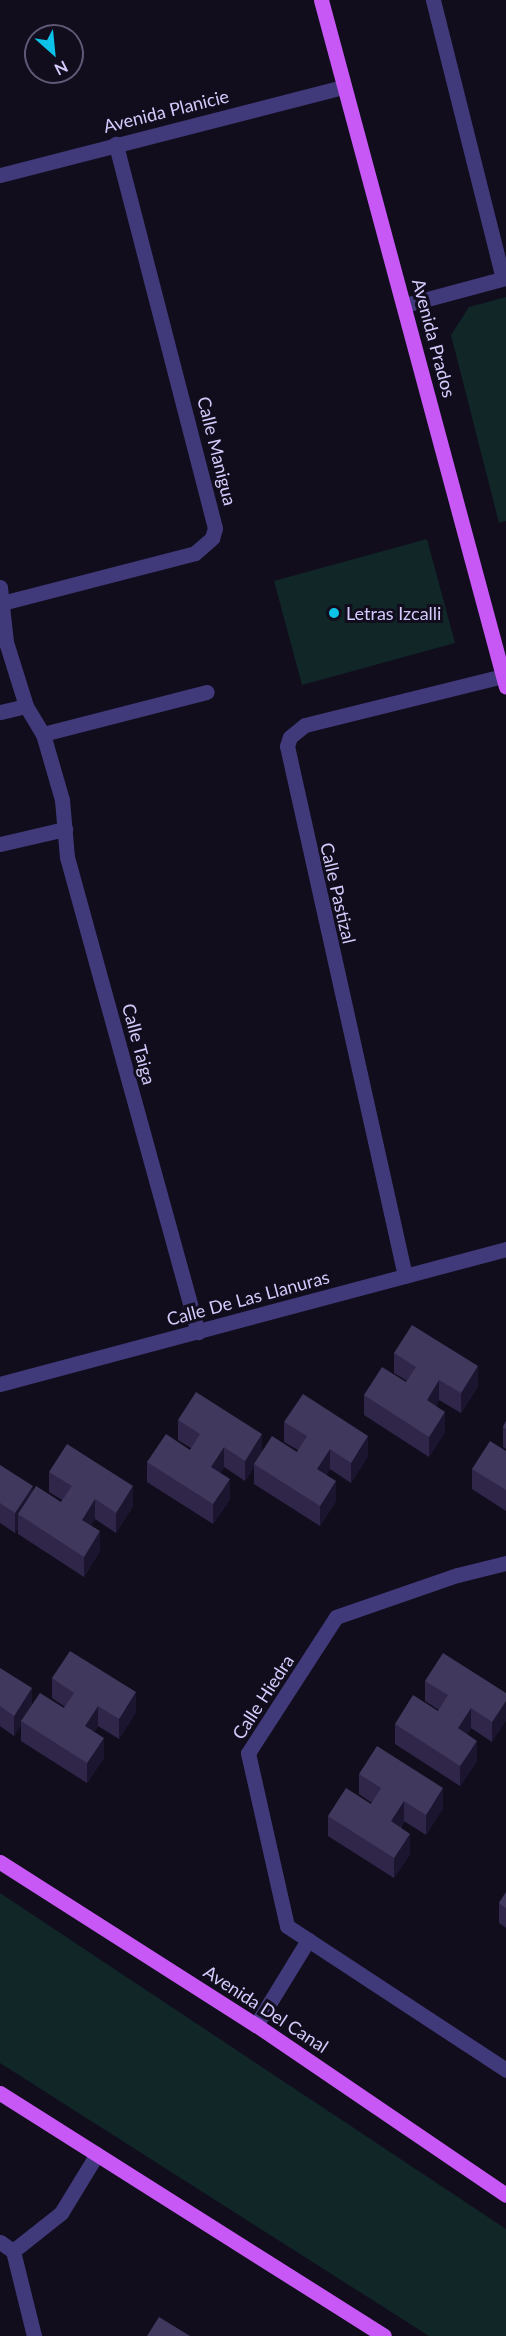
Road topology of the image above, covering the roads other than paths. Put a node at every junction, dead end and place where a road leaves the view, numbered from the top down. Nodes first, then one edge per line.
1 (321, 0) edge
2 (433, 0) edge
3 (343, 87) junction
4 (116, 144) junction
5 (0, 174) edge
6 (505, 278) edge
7 (405, 305) junction
8 (1, 595) edge
9 (505, 681) edge
10 (207, 692) dead end
11 (26, 706) junction
12 (0, 712) edge
13 (43, 734) junction
14 (65, 829) junction
15 (0, 844) edge
16 (506, 1249) edge
17 (405, 1276) junction
18 (198, 1332) junction
19 (0, 1383) edge
20 (506, 1563) edge
21 (0, 1862) edge
22 (308, 1940) junction
23 (256, 2025) junction
24 (506, 2070) edge
25 (0, 2093) edge
26 (97, 2154) junction
27 (506, 2195) edge
28 (6, 2247) edge
29 (34, 2336) edge
30 (384, 2336) edge

1 - 3 main road, Avenida Prados
2 - 6 street
3 - 4 street, Avenida Planicie
3 - 7 main road, Avenida Prados
4 - 5 street, Avenida Planicie
4 - 8 street, Calle Manigua
6 - 7 street
7 - 9 main road, Avenida Prados
8 - 11 street, Calle Taiga
9 - 17 street, Calle Pastizal
10 - 13 street
11 - 12 street
11 - 13 street, Calle Taiga
13 - 14 street, Calle Taiga
14 - 15 street
14 - 18 street, Calle Taiga
16 - 17 street, Calle De Las Llanuras
17 - 18 street, Calle De Las Llanuras
18 - 19 street, Calle De Las Llanuras
20 - 22 street, Calle Hiedra
21 - 23 main road, Avenida Del Canal
22 - 23 street
22 - 24 street, Calle Hiedra
23 - 27 main road, Avenida Del Canal
25 - 26 main road
26 - 28 street
26 - 30 main road
28 - 29 street

